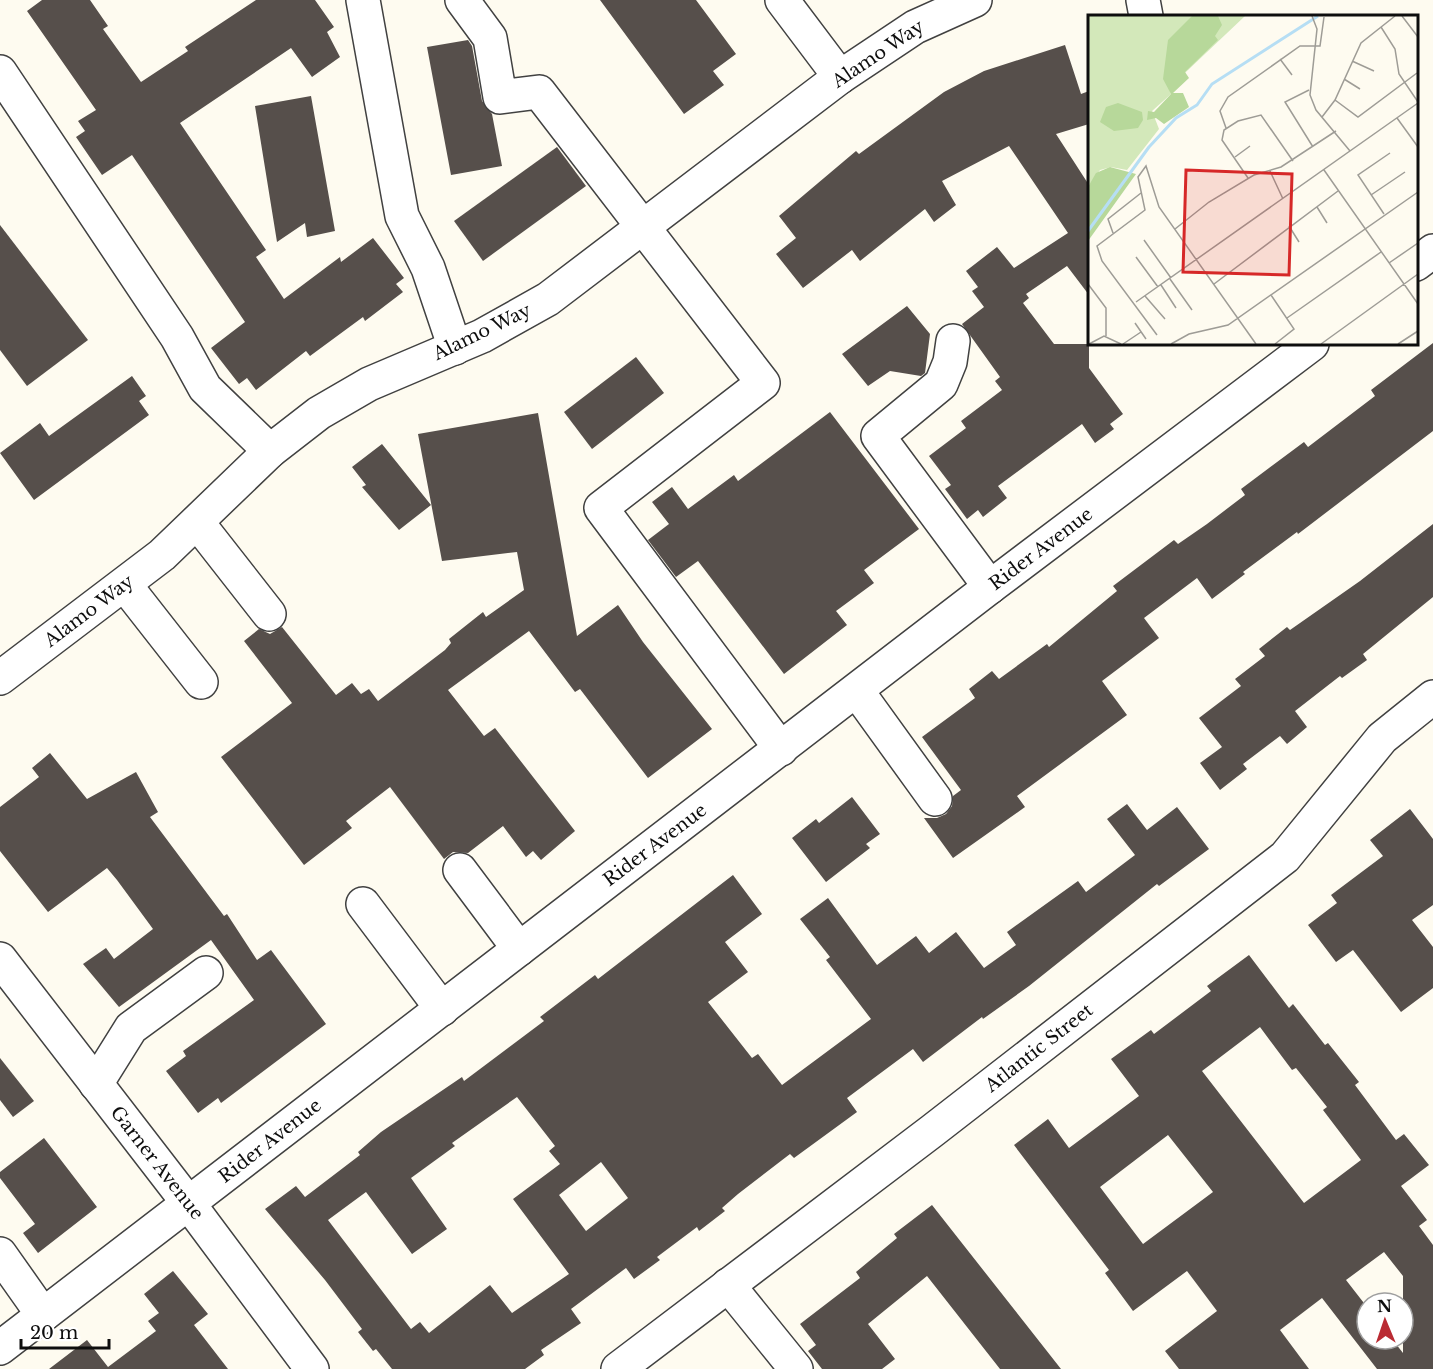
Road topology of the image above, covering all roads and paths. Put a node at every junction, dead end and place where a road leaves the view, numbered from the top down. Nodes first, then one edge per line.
1 (363, 0) edge
2 (462, 0) edge
3 (782, 0) edge
4 (975, 0) edge
5 (1143, 0) edge
6 (1146, 15) edge
7 (0, 72) edge
8 (840, 77) junction
9 (644, 228) junction
10 (1433, 251) edge
11 (1418, 262) edge
12 (953, 341) dead end
13 (1311, 345) edge
14 (455, 348) junction
15 (270, 451) junction
16 (197, 522) junction
17 (125, 585) junction
18 (990, 587) junction
19 (269, 614) dead end
20 (0, 678) edge
21 (201, 682) dead end
22 (857, 691) junction
23 (1428, 710) edge
24 (781, 749) junction
25 (935, 799) dead end
26 (459, 870) dead end
27 (363, 904) dead end
28 (519, 949) junction
29 (0, 959) edge
30 (206, 973) dead end
31 (442, 1009) junction
32 (96, 1084) junction
33 (189, 1204) junction
34 (0, 1254) edge
35 (728, 1285) junction
36 (43, 1315) junction
37 (0, 1348) edge
38 (312, 1369) edge
39 (618, 1369) edge
40 (796, 1369) edge

1 - 14 street
2 - 9 street
3 - 8 street
4 - 8 street, Alamo Way
5 - 6 street
7 - 15 street
8 - 9 street, Alamo Way
9 - 14 street, Alamo Way
9 - 24 street
10 - 11 street
12 - 18 street
13 - 18 street, Rider Avenue
14 - 15 street, Alamo Way
15 - 16 street, Alamo Way
16 - 17 street, Alamo Way
16 - 19 street
17 - 20 street, Alamo Way
17 - 21 street
18 - 22 street, Rider Avenue
22 - 24 street, Rider Avenue
22 - 25 street
23 - 35 street, Atlantic Street
24 - 28 street, Rider Avenue
26 - 28 street
27 - 31 street
28 - 31 street, Rider Avenue
29 - 32 street, Garner Avenue
30 - 32 street
31 - 33 street, Rider Avenue
32 - 33 street, Garner Avenue
33 - 36 street, Rider Avenue
33 - 38 street, Garner Avenue
34 - 36 street
35 - 39 street, Atlantic Street
35 - 40 street
36 - 37 street, Rider Avenue

